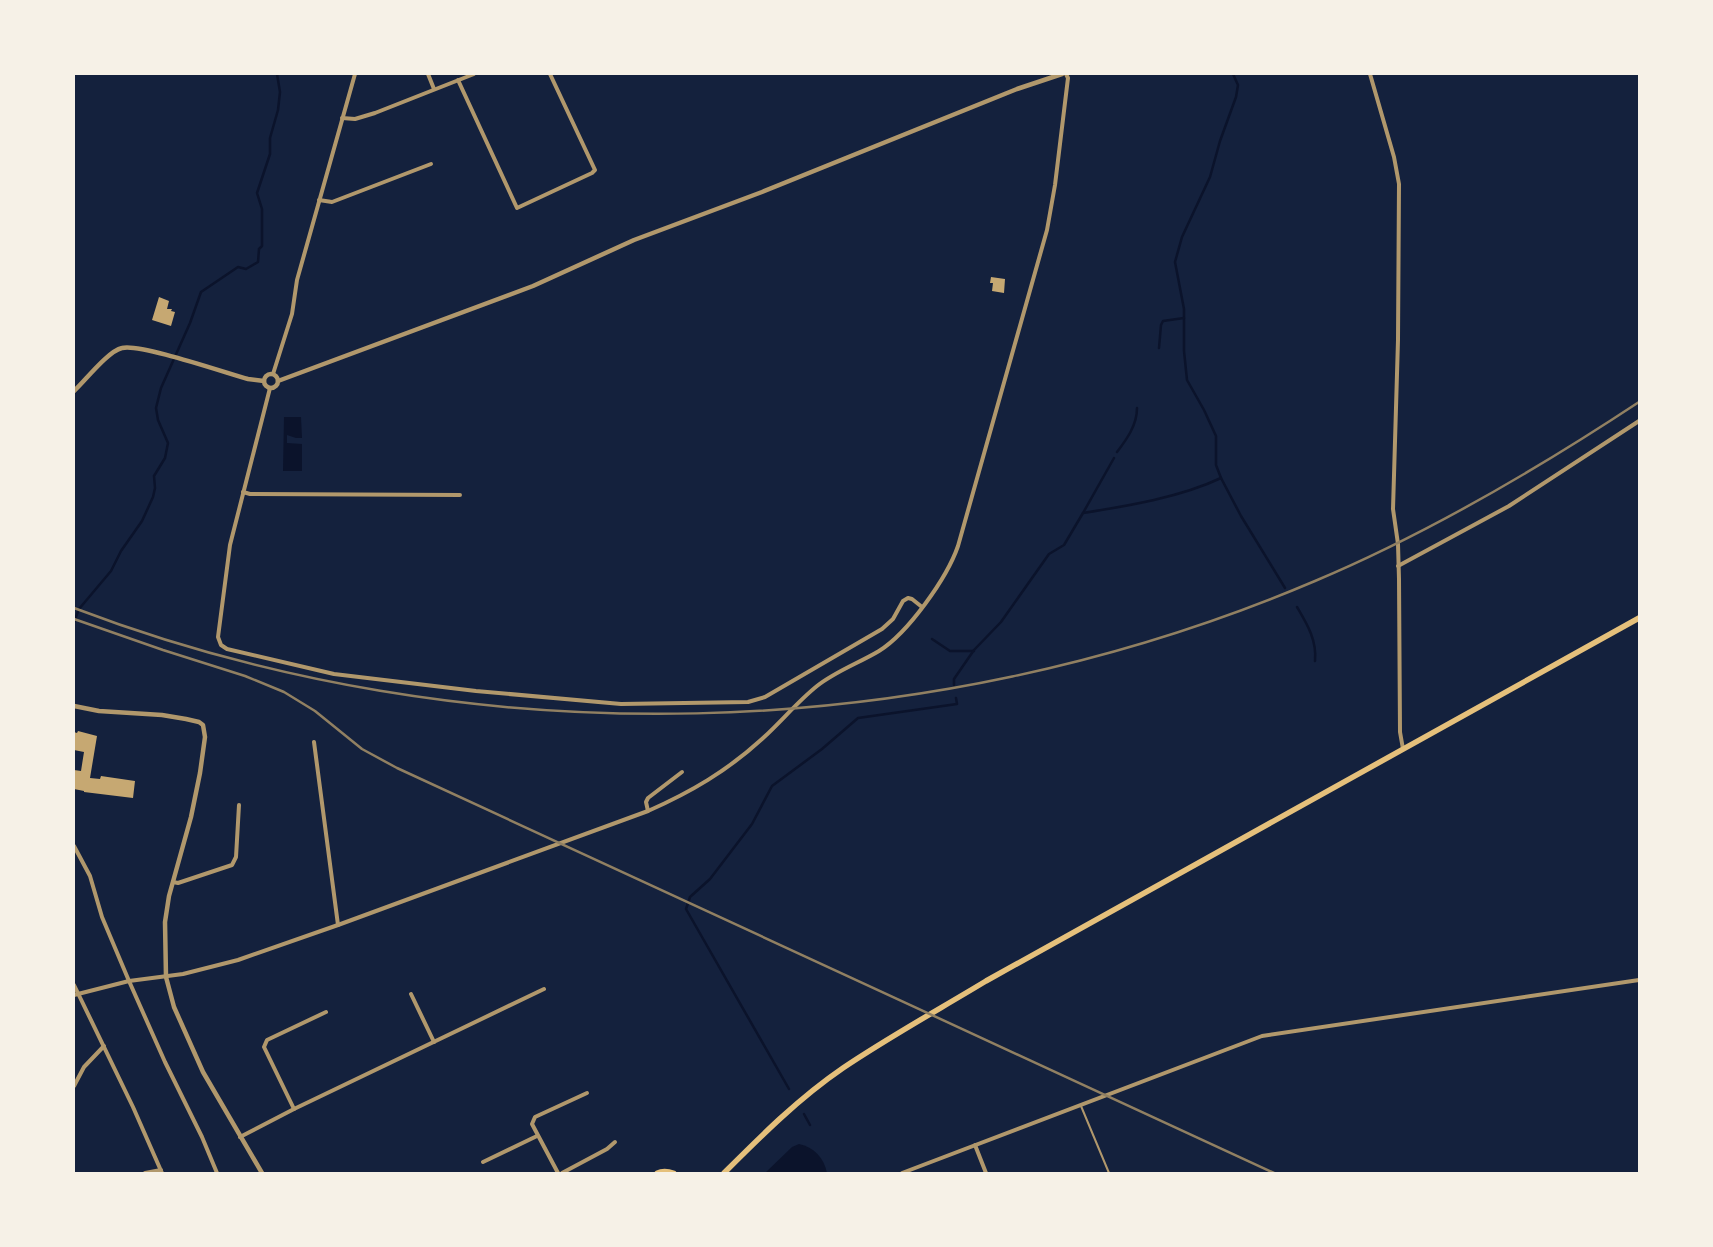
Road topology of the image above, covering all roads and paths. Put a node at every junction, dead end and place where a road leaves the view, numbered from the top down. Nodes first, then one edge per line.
1 (355, 74) edge
2 (428, 74) edge
3 (474, 74) edge
4 (550, 74) edge
5 (1062, 74) edge
6 (1066, 74) edge
7 (1370, 74) edge
8 (458, 80) junction
9 (434, 89) junction
10 (342, 118) junction
11 (431, 164) dead end
12 (319, 200) junction
13 (273, 374) junction
14 (264, 381) junction
15 (278, 381) junction
16 (270, 388) junction
17 (74, 391) edge
18 (1639, 421) edge
19 (243, 492) junction
20 (460, 495) dead end
21 (1398, 566) junction
22 (922, 607) junction
23 (1639, 618) edge
24 (74, 706) edge
25 (314, 742) dead end
26 (1403, 750) junction
27 (682, 772) dead end
28 (240, 805) dead end
29 (648, 811) junction
30 (74, 846) edge
31 (173, 882) junction
32 (338, 925) junction
33 (166, 977) junction
34 (1639, 980) edge
35 (129, 982) junction
36 (74, 985) edge
37 (544, 989) dead end
38 (76, 994) edge
39 (411, 994) dead end
40 (326, 1012) dead end
41 (434, 1042) junction
42 (104, 1046) junction
43 (74, 1086) edge
44 (587, 1093) dead end
45 (1081, 1105) junction
46 (294, 1109) junction
47 (537, 1136) junction
48 (240, 1137) junction
49 (616, 1142) dead end
50 (975, 1145) junction
51 (483, 1162) dead end
52 (161, 1172) edge
53 (145, 1173) edge
54 (217, 1173) edge
55 (262, 1173) edge
56 (558, 1173) edge
57 (562, 1173) edge
58 (657, 1173) edge
59 (674, 1173) edge
60 (724, 1173) edge
61 (902, 1173) edge
62 (986, 1173) edge
63 (1108, 1173) edge

1 - 10 street
2 - 9 street
3 - 8 street
4 - 8 street
5 - 15 street
6 - 22 street
7 - 21 street
8 - 9 street
9 - 10 street
10 - 12 street
11 - 12 street
12 - 13 street
13 - 14 street
13 - 15 street
14 - 16 street
14 - 17 street
15 - 16 street
16 - 19 street
18 - 21 street
19 - 20 street
19 - 22 street
21 - 26 street
22 - 29 street
23 - 26 main road
24 - 31 street
25 - 32 street
26 - 60 main road
27 - 29 street
28 - 31 street
29 - 32 street
30 - 35 street
31 - 33 street
32 - 33 street
33 - 35 street
33 - 48 street
34 - 45 street
35 - 38 street
35 - 54 street
36 - 38 street
37 - 41 street
38 - 42 street
39 - 41 street
40 - 46 street
41 - 46 street
42 - 43 street
42 - 52 street
44 - 47 street
45 - 50 street
45 - 63 lane
46 - 48 street
47 - 51 street
47 - 56 street
48 - 55 street
49 - 57 street
50 - 61 street
50 - 62 street
52 - 53 street
58 - 59 main road

